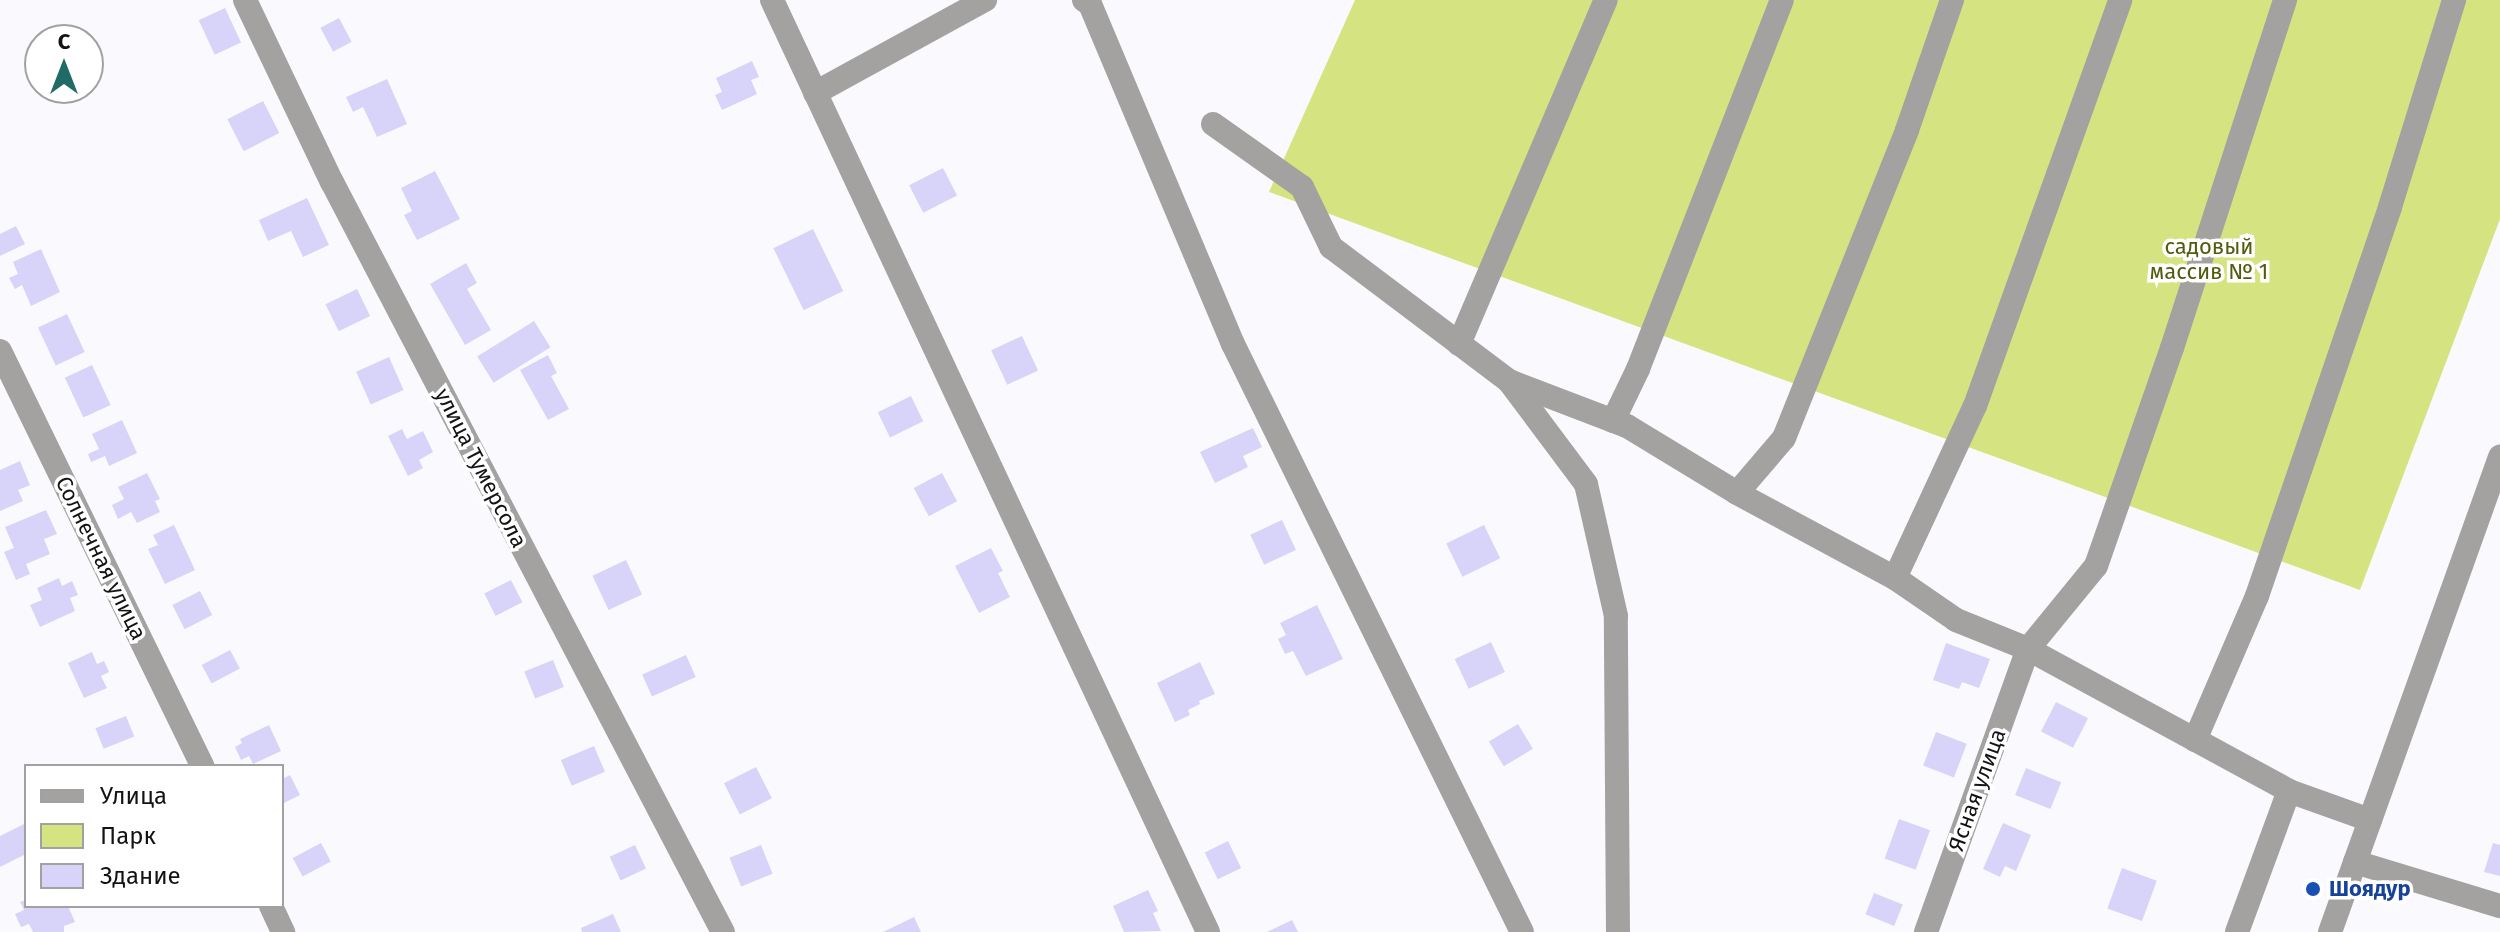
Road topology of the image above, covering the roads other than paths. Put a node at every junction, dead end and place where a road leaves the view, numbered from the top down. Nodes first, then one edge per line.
1 (245, 0) edge
2 (772, 0) edge
3 (985, 0) edge
4 (1084, 0) edge
5 (1606, 0) edge
6 (1782, 0) edge
7 (1952, 0) edge
8 (2120, 0) edge
9 (2285, 0) edge
10 (2454, 0) edge
11 (815, 93) junction
12 (1213, 124) dead end
13 (1459, 344) junction
14 (0, 351) edge
15 (1509, 381) junction
16 (1613, 421) junction
17 (2500, 457) edge
18 (1737, 493) junction
19 (1895, 578) junction
20 (2028, 649) junction
21 (2195, 740) junction
22 (201, 764) edge
23 (2289, 791) junction
24 (2370, 820) junction
25 (2355, 862) junction
26 (2500, 906) edge
27 (272, 908) edge
28 (283, 932) edge
29 (723, 932) edge
30 (1208, 932) edge
31 (1522, 932) edge
32 (1618, 932) edge
33 (1926, 932) edge
34 (2237, 932) edge
35 (2330, 932) edge

1 - 29 street, улица Тумерсола
2 - 11 street
3 - 11 street
4 - 31 street
5 - 13 street
6 - 16 street
7 - 18 street
8 - 19 street
9 - 20 street, Ясная улица
10 - 21 street
11 - 30 street
12 - 13 street
13 - 15 street
14 - 22 street, Солнечная улица
15 - 16 street
15 - 32 street
16 - 18 street
17 - 24 street
18 - 19 street
19 - 20 street
20 - 21 street
20 - 33 street, Ясная улица
21 - 23 street
23 - 24 street
23 - 34 street
24 - 25 street
25 - 26 street
25 - 35 street
27 - 28 street

